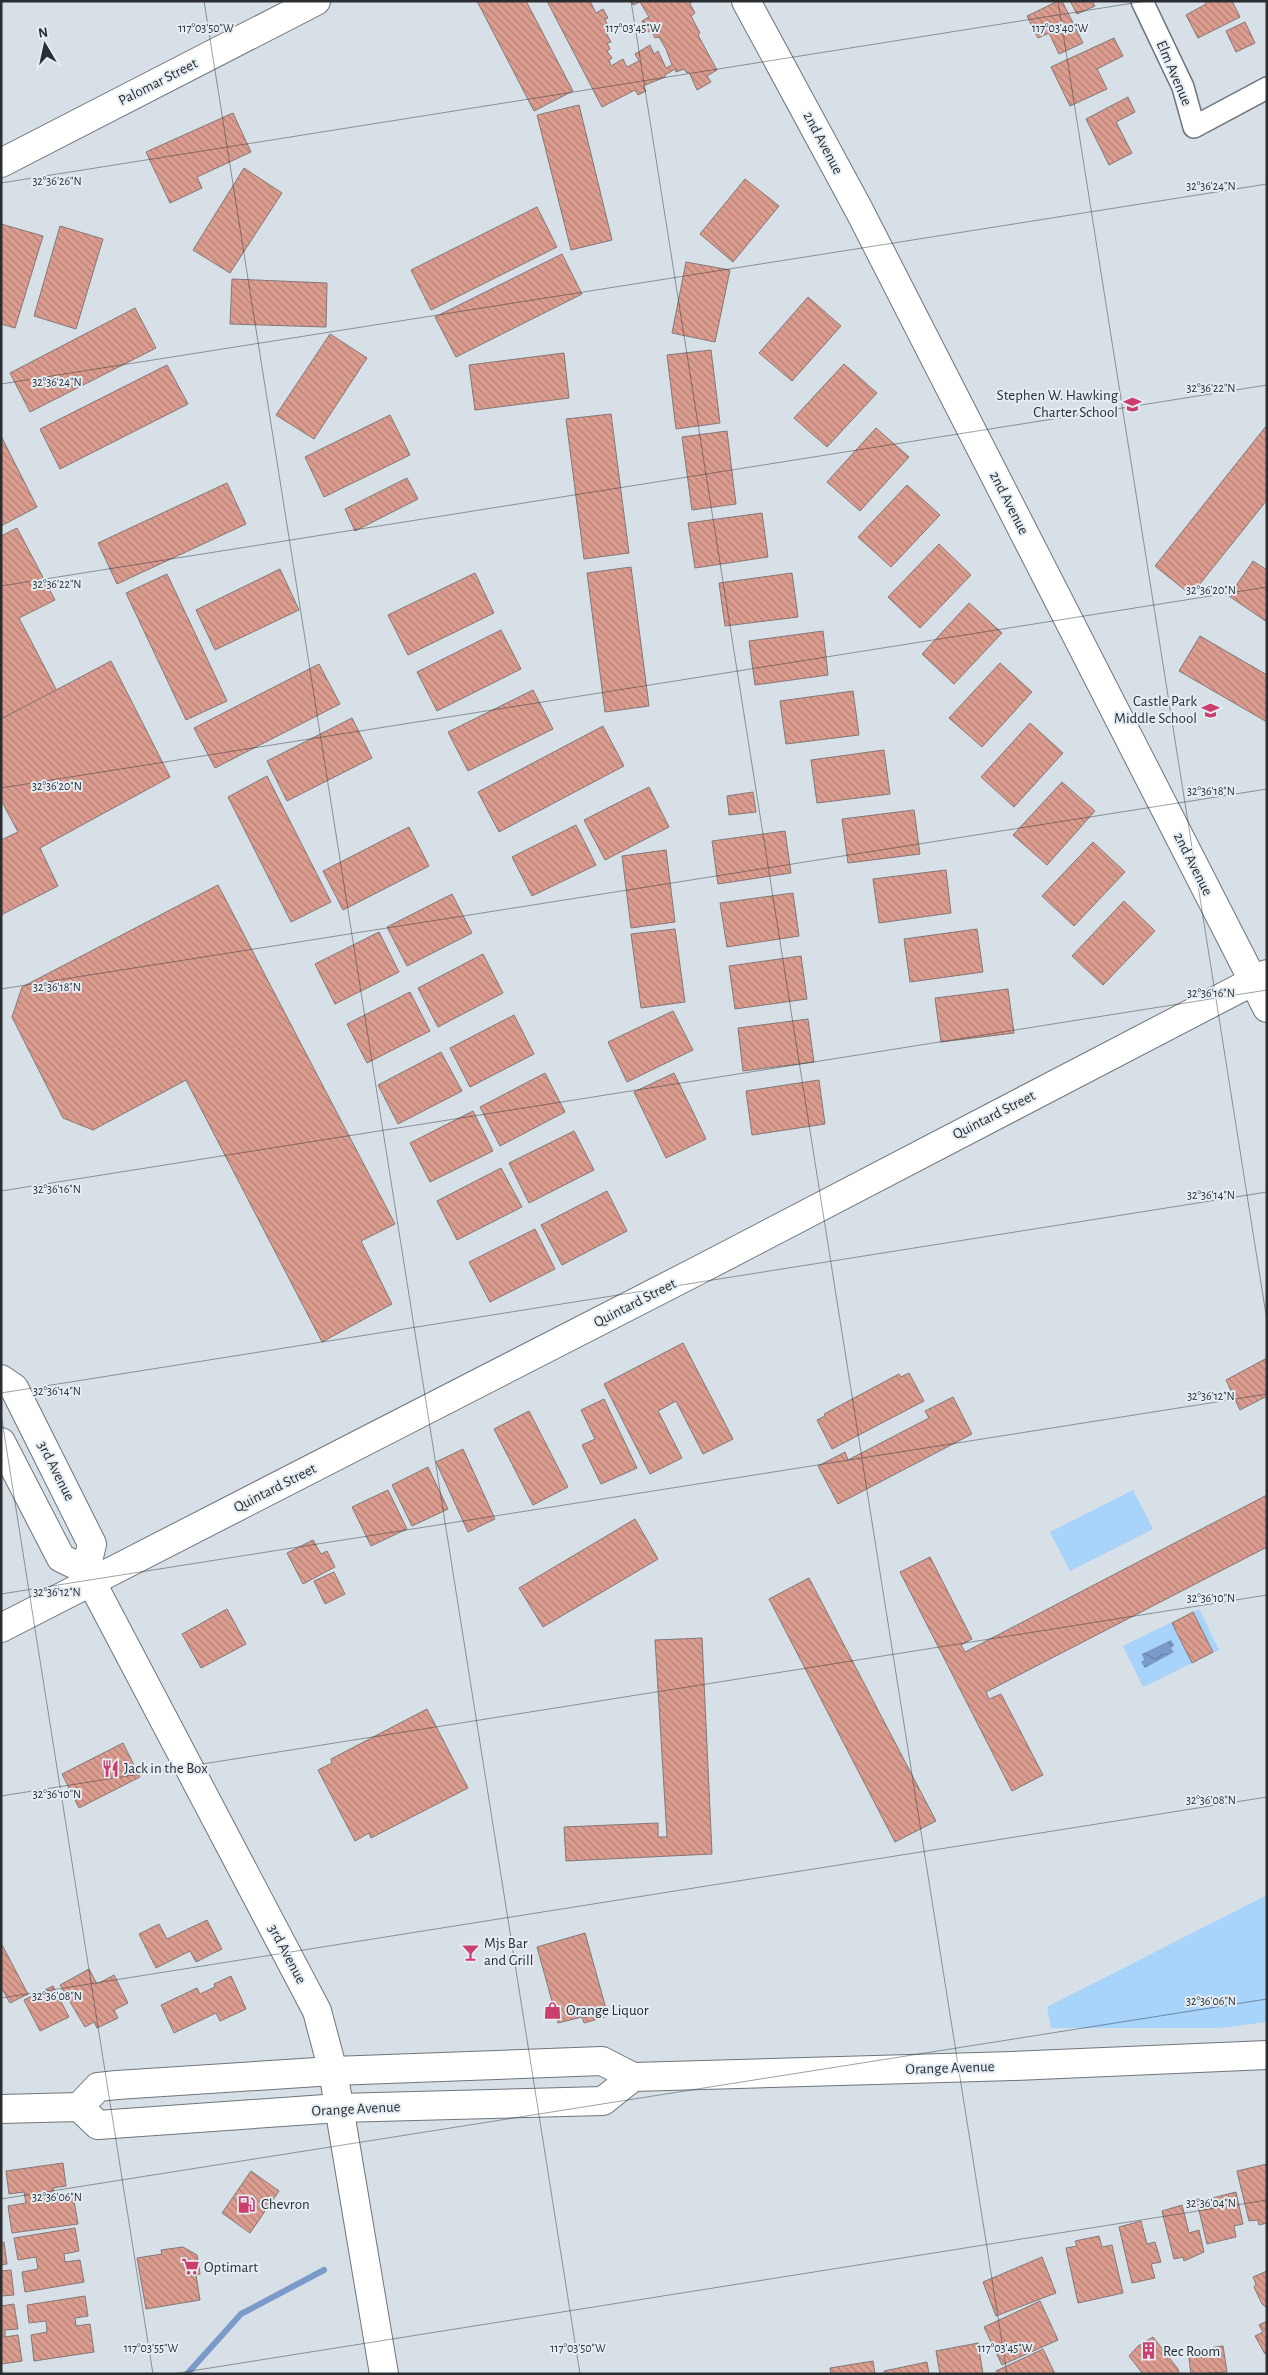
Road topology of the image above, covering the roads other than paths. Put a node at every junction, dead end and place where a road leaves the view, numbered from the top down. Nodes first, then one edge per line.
1 (316, 1) edge
2 (746, 1) edge
3 (1142, 1) edge
4 (1267, 88) edge
5 (1, 162) edge
6 (1260, 977) edge
7 (1267, 1008) edge
8 (1, 1379) edge
9 (1, 1442) edge
10 (89, 1577) junction
11 (1, 1628) edge
12 (1267, 2055) edge
13 (333, 2071) junction
14 (632, 2077) junction
15 (79, 2107) junction
16 (340, 2108) junction
17 (1, 2109) edge
18 (384, 2374) edge

1 - 5 main road, Palomar Street
2 - 6 main road, 2nd Avenue
3 - 4 street, Elm Avenue
6 - 7 main road, 2nd Avenue
6 - 10 main road, Quintard Street
8 - 10 main road, 3rd Avenue
9 - 10 main road
10 - 11 main road, Quintard Street
10 - 13 main road, 3rd Avenue
12 - 14 main road, Orange Avenue
13 - 14 main road, Orange Avenue
13 - 15 main road, Orange Avenue
13 - 16 main road, 3rd Avenue
14 - 16 main road, Orange Avenue
15 - 16 main road, Orange Avenue
15 - 17 main road
16 - 18 main road, 3rd Avenue

